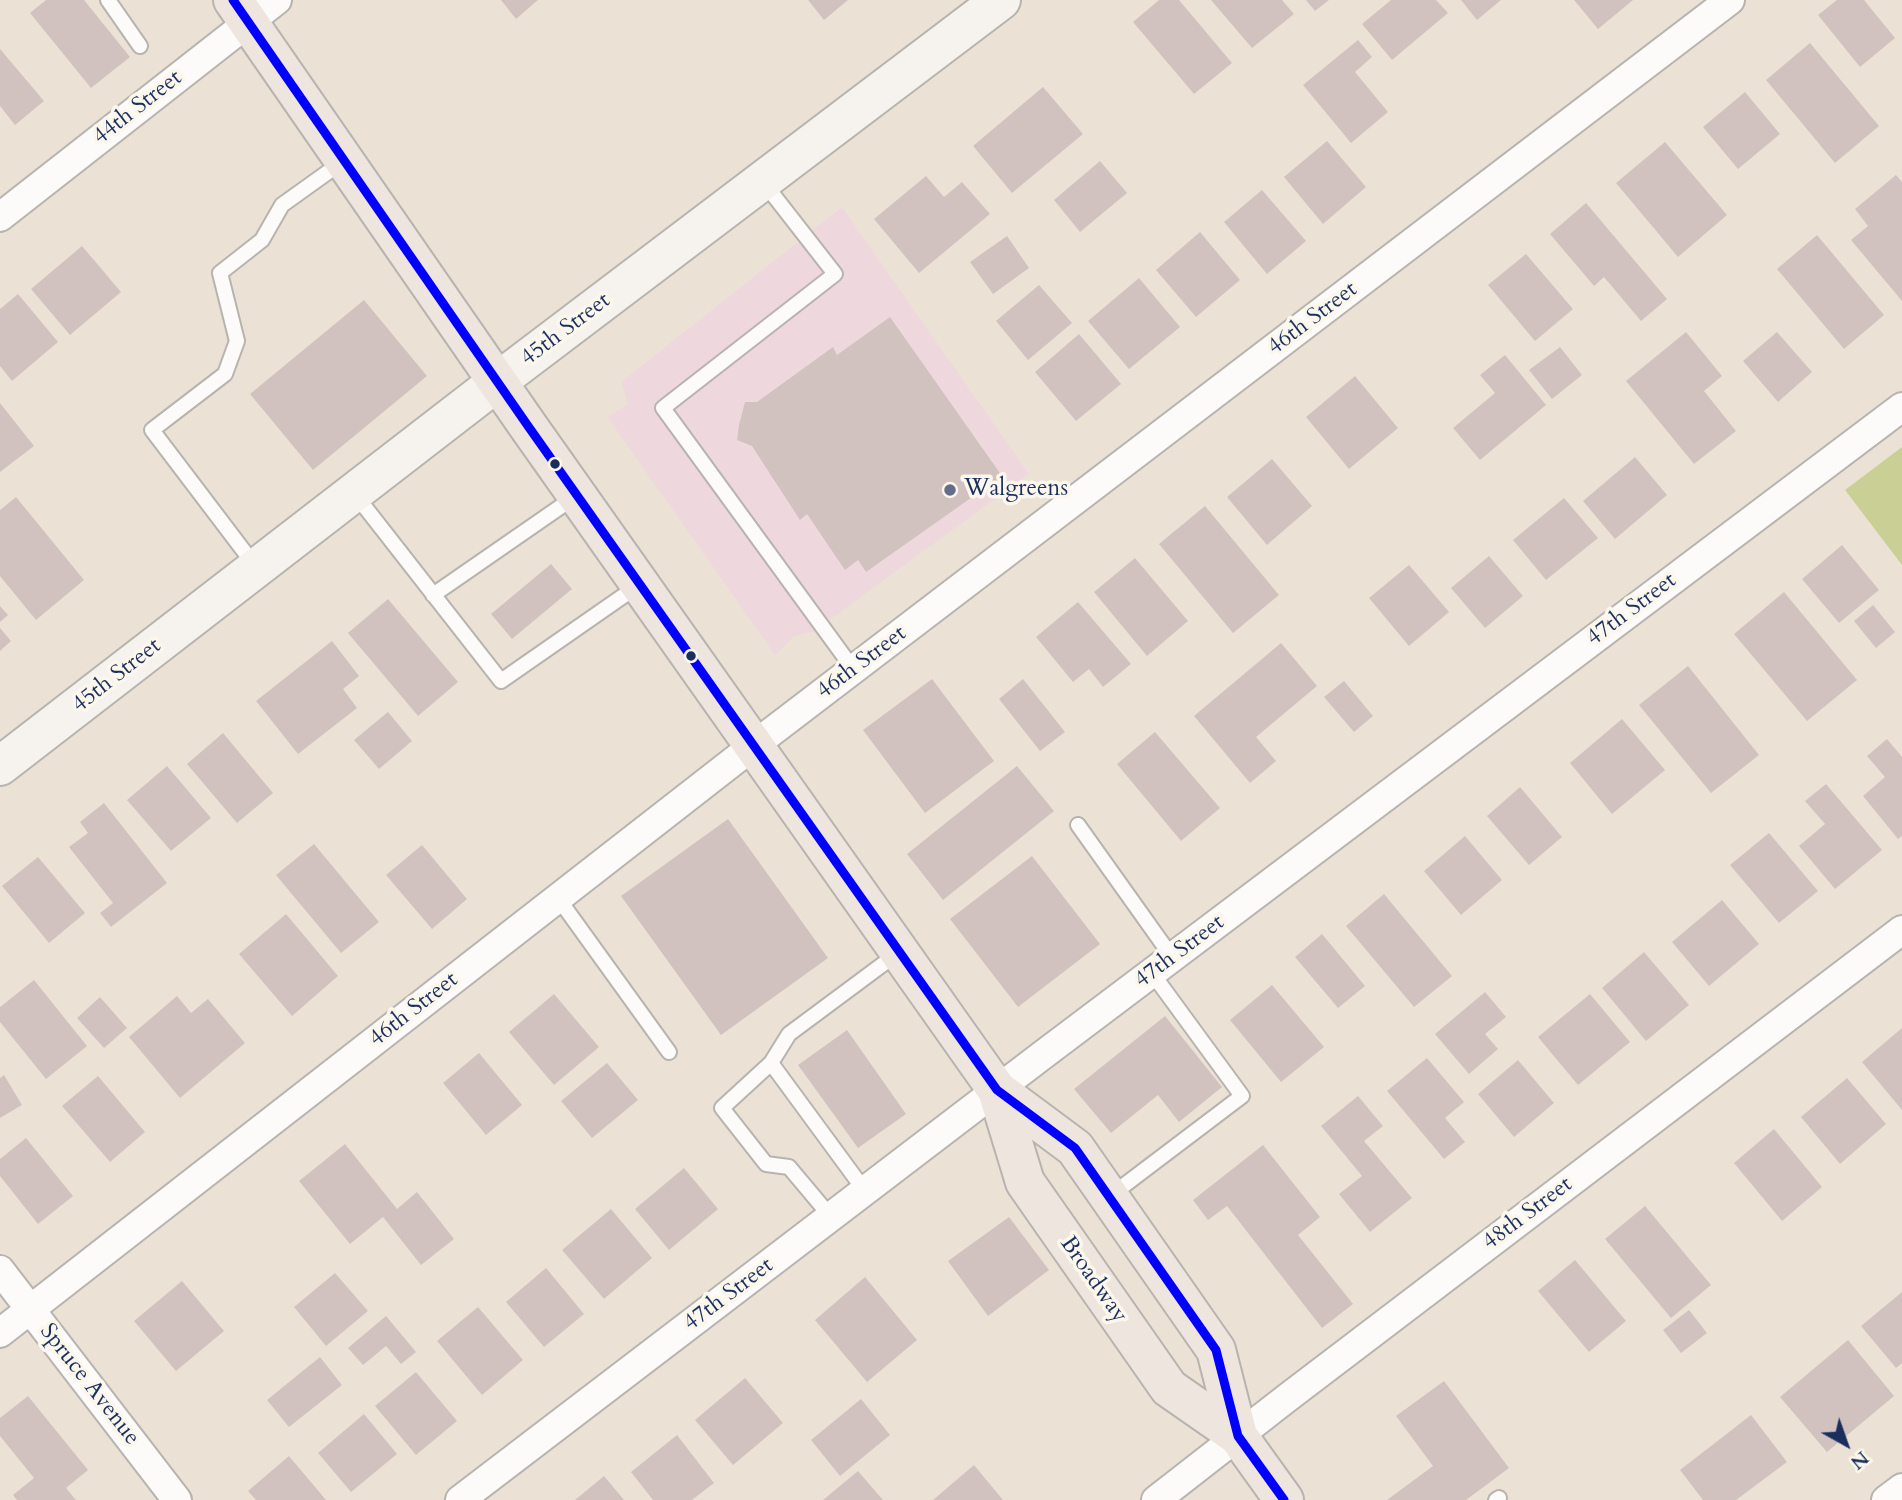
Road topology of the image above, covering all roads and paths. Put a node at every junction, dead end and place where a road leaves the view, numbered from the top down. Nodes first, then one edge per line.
1 (108, 0) edge
2 (1001, 0) edge
3 (1730, 0) edge
4 (253, 7) edge
5 (140, 46) dead end
6 (345, 160) junction
7 (763, 181) junction
8 (0, 217) edge
9 (497, 382) junction
10 (1902, 407) edge
11 (354, 493) junction
12 (577, 495) junction
13 (257, 568) junction
14 (640, 585) junction
15 (433, 595) junction
16 (854, 670) junction
17 (753, 746) junction
18 (0, 766) edge
19 (1078, 825) dead end
20 (558, 898) junction
21 (1902, 930) edge
22 (899, 952) junction
23 (1162, 965) junction
24 (669, 1052) dead end
25 (771, 1063) junction
26 (997, 1090) junction
27 (865, 1191) junction
28 (1109, 1197) junction
29 (831, 1217) junction
30 (0, 1270) edge
31 (30, 1309) junction
32 (0, 1333) edge
33 (1238, 1436) junction
34 (1902, 1488) edge
35 (177, 1500) edge
36 (460, 1500) edge
37 (1156, 1500) edge
38 (1284, 1500) edge
39 (1886, 1500) edge

1 - 5 lane
2 - 7 main road, 45th Street
3 - 16 street, 46th Street
4 - 6 main road, Broadway
4 - 8 street, 44th Street
6 - 9 main road, Broadway
6 - 13 lane
7 - 9 main road, 45th Street
7 - 16 lane
9 - 11 main road, 45th Street
9 - 12 main road, Broadway
10 - 23 street, 47th Street
11 - 13 main road, 45th Street
11 - 15 lane
12 - 14 main road, Broadway
12 - 15 lane
13 - 18 main road, 45th Street
14 - 15 lane
14 - 17 main road, Broadway
16 - 17 street, 46th Street
17 - 20 street, 46th Street
17 - 22 main road, Broadway
19 - 23 lane
20 - 24 lane
20 - 31 street, 46th Street
21 - 33 street, 48th Street
22 - 25 lane
22 - 26 main road, Broadway
23 - 26 street, 47th Street
23 - 28 lane
25 - 27 lane
25 - 29 lane
26 - 27 street, 47th Street
26 - 28 main road, Broadway
26 - 33 main road, Broadway
27 - 29 street, 47th Street
28 - 33 main road, Broadway
29 - 36 street, 47th Street
30 - 31 street, Spruce Avenue
31 - 32 street, 46th Street
31 - 35 street, Spruce Avenue
33 - 37 street, 48th Street
33 - 38 main road, Broadway
34 - 39 street

